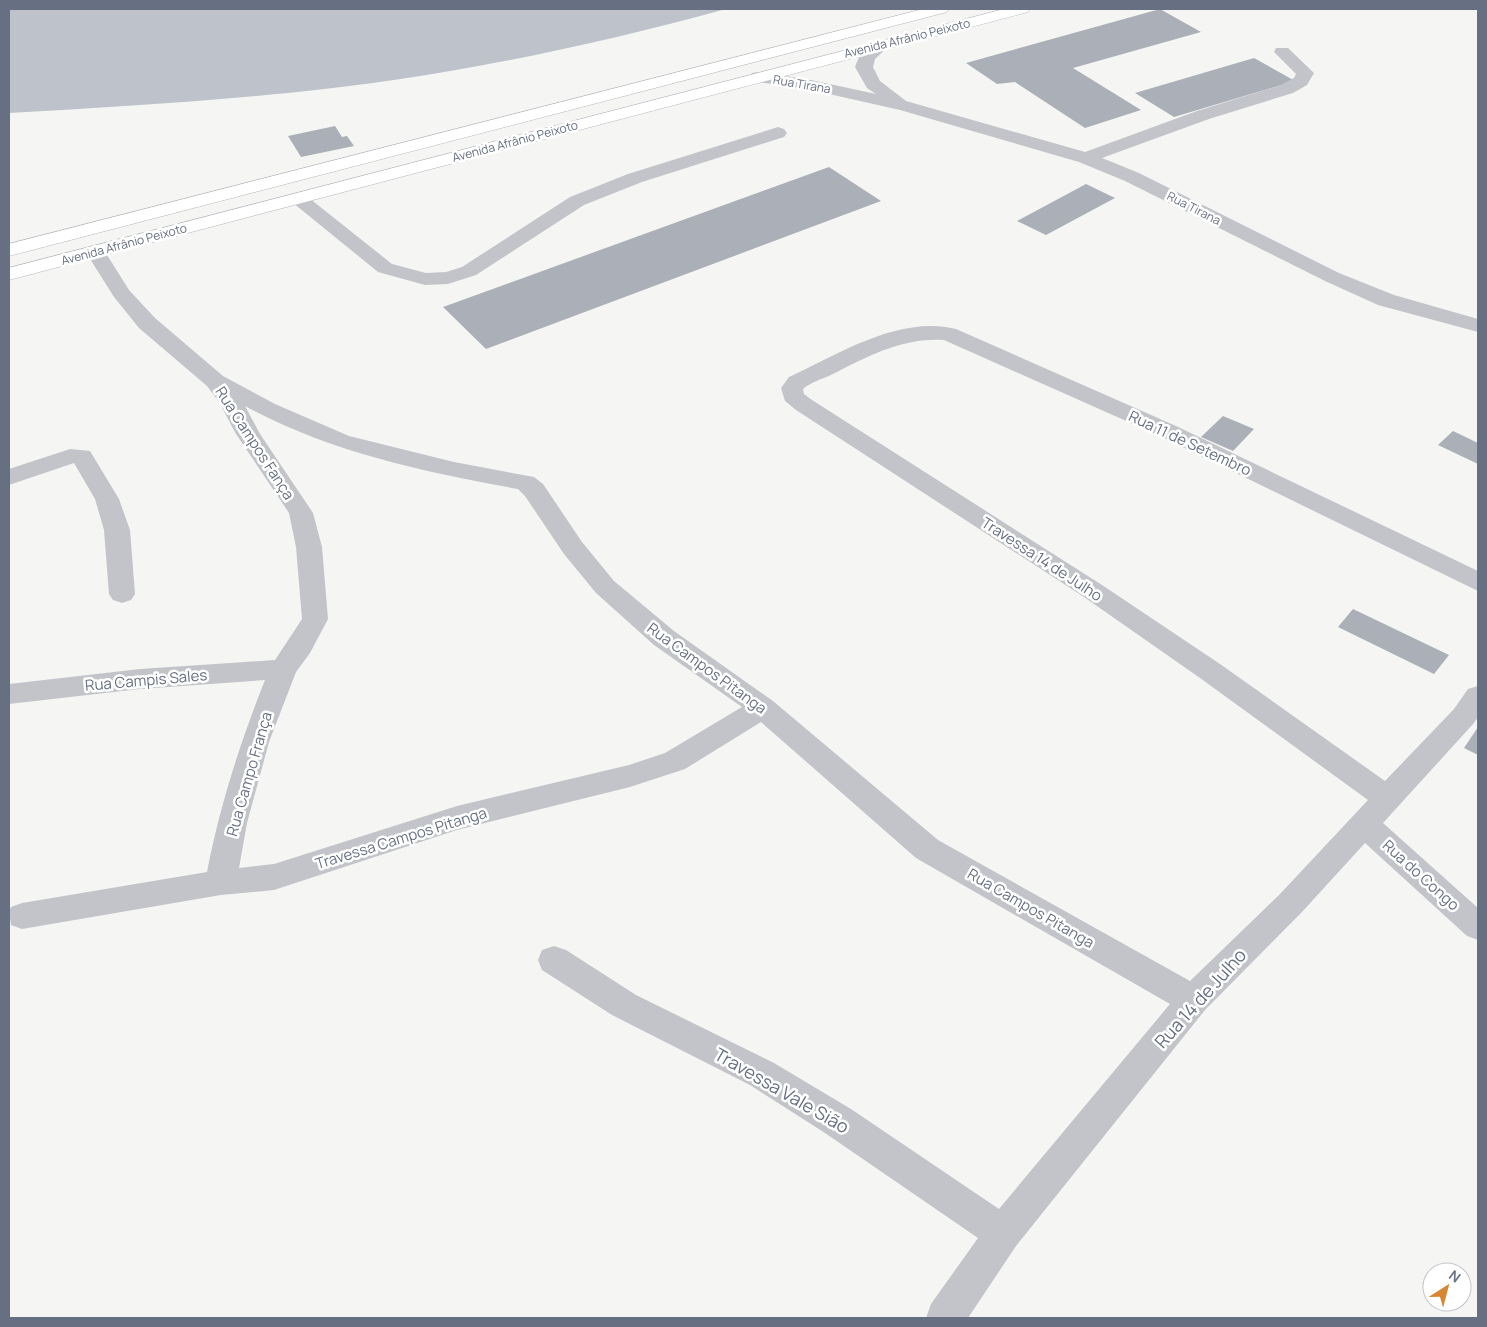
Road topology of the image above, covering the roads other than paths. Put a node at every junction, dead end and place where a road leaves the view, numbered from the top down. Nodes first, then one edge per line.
1 (942, 9) edge
2 (1022, 9) edge
3 (882, 45) junction
4 (1282, 52) dead end
5 (758, 77) junction
6 (904, 106) junction
7 (778, 133) dead end
8 (1086, 158) junction
9 (296, 198) junction
10 (9, 250) edge
11 (96, 251) junction
12 (9, 274) edge
13 (1478, 326) edge
14 (894, 339) joint
15 (215, 381) junction
16 (9, 477) edge
17 (1478, 582) edge
18 (122, 594) dead end
19 (283, 669) junction
20 (9, 694) edge
21 (1478, 696) edge
22 (763, 708) junction
23 (1388, 799) junction
24 (1364, 824) junction
25 (221, 882) junction
26 (22, 916) dead end
27 (1478, 927) edge
28 (554, 960) dead end
29 (1193, 1000) junction
30 (1003, 1233) junction
31 (944, 1318) edge

1 - 10 main road, Avenida Afrânio Peixoto
2 - 3 main road, Avenida Afrânio Peixoto
3 - 5 main road, Avenida Afrânio Peixoto
3 - 6 street, Rua Tirana
4 - 8 street
5 - 6 street, Rua Tirana
5 - 9 main road, Avenida Afrânio Peixoto
6 - 8 street, Rua Tirana
7 - 9 street
8 - 13 street, Rua Tirana
9 - 11 main road, Avenida Afrânio Peixoto
11 - 12 main road, Avenida Afrânio Peixoto
11 - 15 street, Rua Campos Fança
14 - 17 street, Rua 11 de Setembro
14 - 23 street, Travessa 14 de Julho
15 - 19 street, Rua Campos Fança
15 - 22 street, Rua Campos Pitanga
16 - 18 street
19 - 20 street, Rua Campis Sales
19 - 25 street, Rua Campo França
21 - 23 street, Rua 14 de Julho
22 - 25 street, Travessa Campos Pitanga
22 - 29 street, Rua Campos Pitanga
23 - 24 street, Rua 14 de Julho
24 - 27 street, Rua do Congo
24 - 29 street, Rua 14 de Julho
25 - 26 street, Travessa Campos Pitanga
28 - 30 street, Travessa Vale Sião
29 - 30 street, Rua 14 de Julho
30 - 31 street, Rua 14 de Julho

